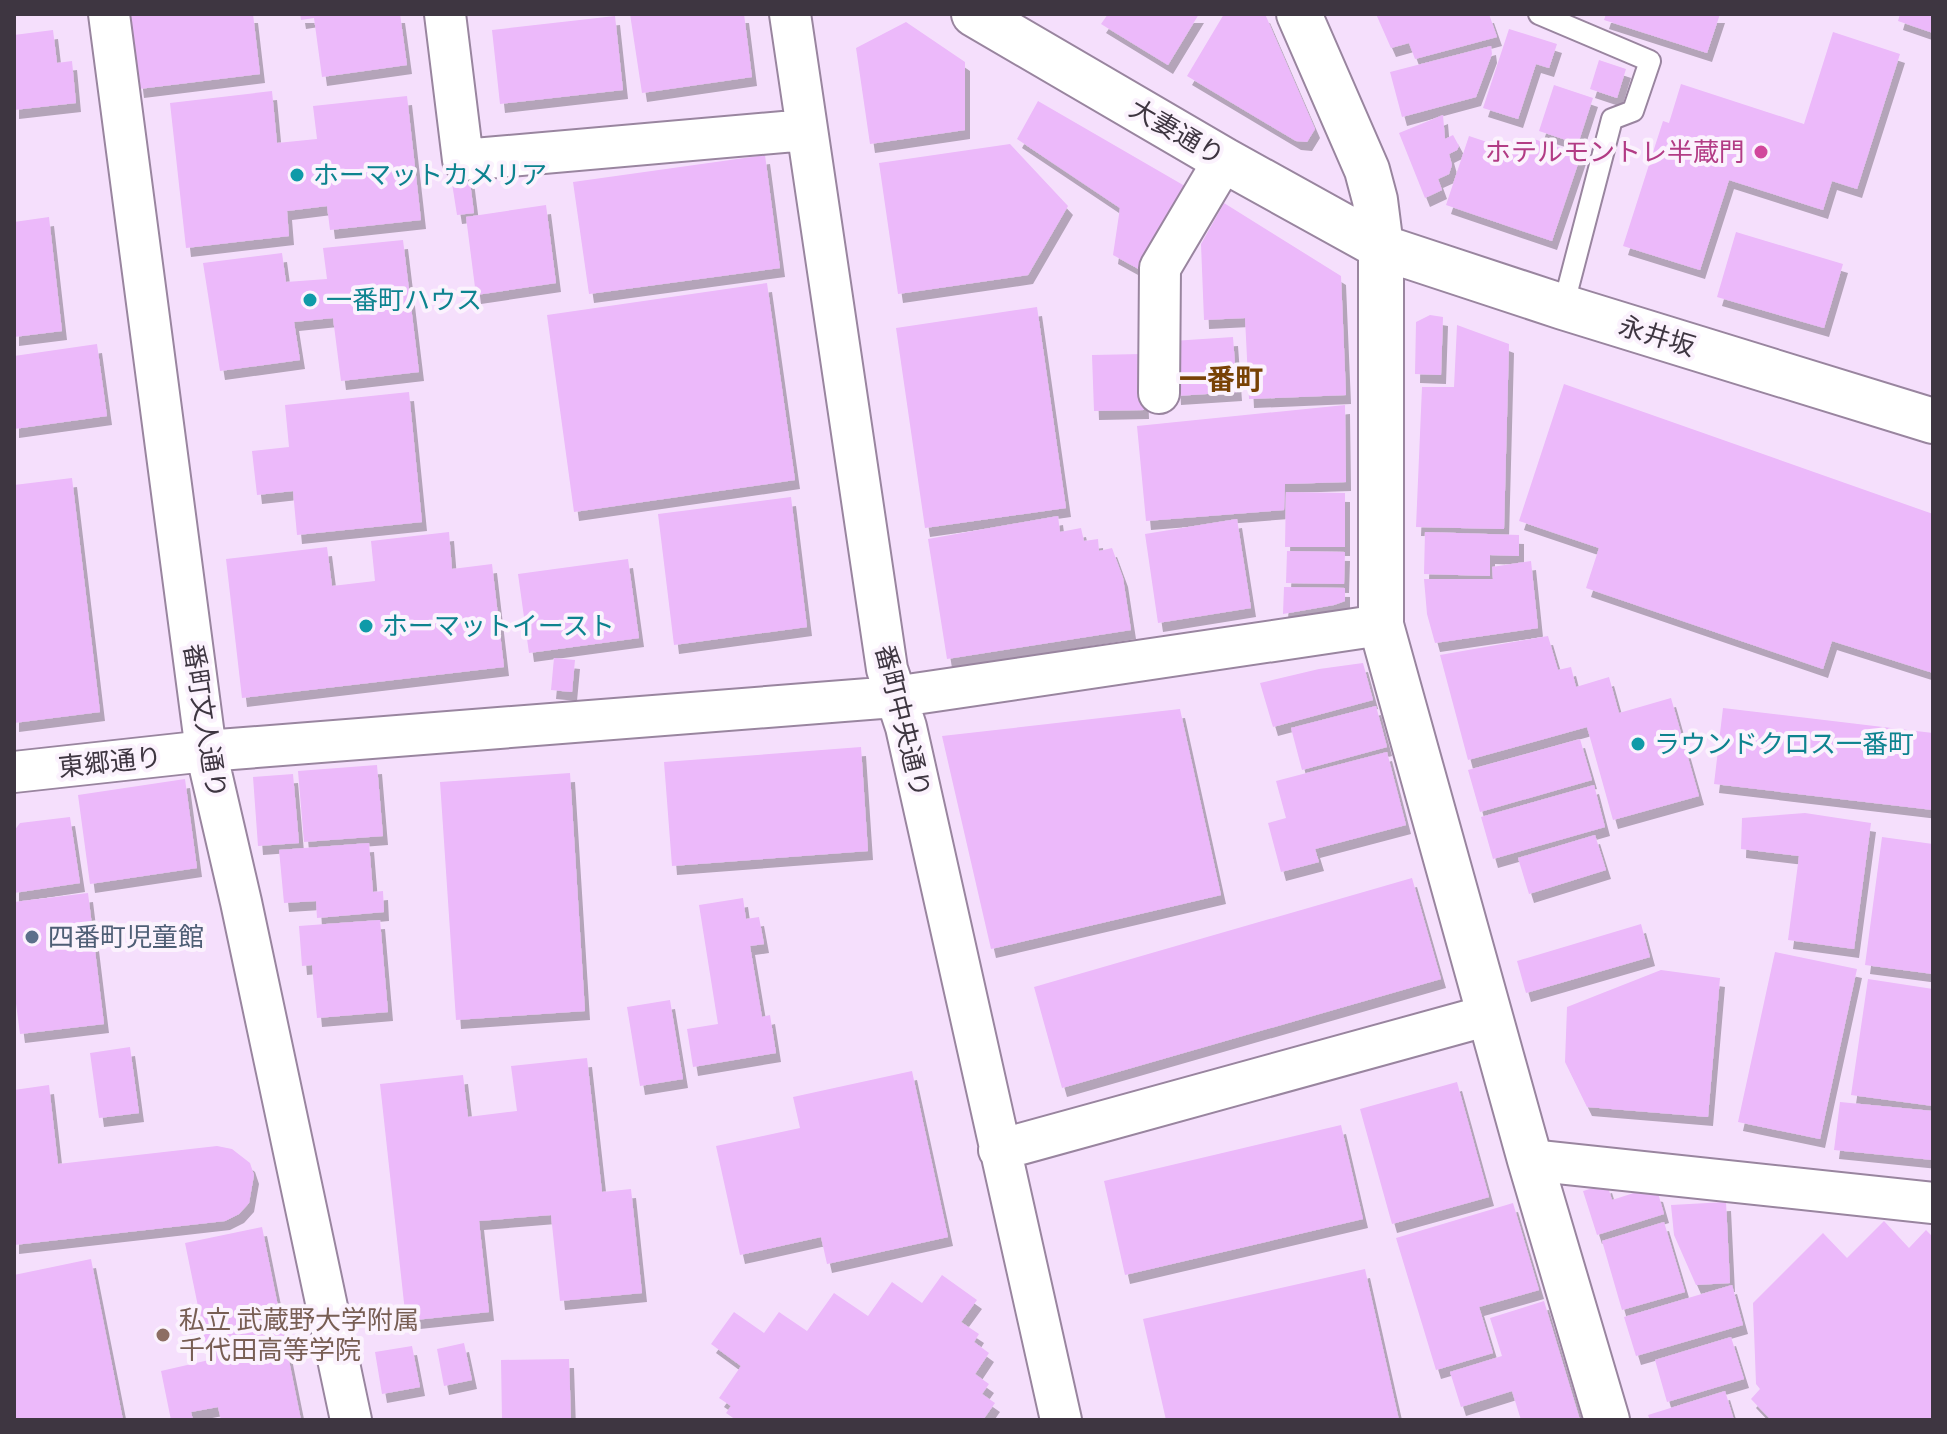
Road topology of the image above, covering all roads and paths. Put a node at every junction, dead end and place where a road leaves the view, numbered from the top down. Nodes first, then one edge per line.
1 (109, 14) edge
2 (445, 14) edge
3 (790, 14) edge
4 (974, 14) edge
5 (1299, 14) edge
6 (1539, 14) edge
7 (806, 130) junction
8 (1224, 160) junction
9 (1381, 247) junction
10 (1563, 307) junction
11 (1159, 393) dead end
12 (1933, 421) edge
13 (1381, 625) junction
14 (894, 697) junction
15 (206, 751) junction
16 (14, 772) edge
17 (1489, 1015) junction
18 (999, 1150) junction
19 (1530, 1160) junction
20 (1933, 1203) edge
21 (351, 1420) edge
22 (1061, 1420) edge
23 (1607, 1420) edge

1 - 15 street, 番町文人通り
2 - 7 street
3 - 7 street, 番町中央通り
4 - 8 street, 大妻通り
5 - 9 street
6 - 10 lane
7 - 14 street, 番町中央通り
8 - 9 street, 大妻通り
8 - 11 street
9 - 10 street, 永井坂
9 - 13 street
10 - 12 street, 永井坂
13 - 14 street, 東郷通り
13 - 17 street
14 - 15 street, 東郷通り
14 - 18 street, 番町中央通り
15 - 16 street, 東郷通り
15 - 21 street, 番町文人通り
17 - 18 street
17 - 19 street
18 - 22 street, 番町中央通り
19 - 20 street
19 - 23 street

